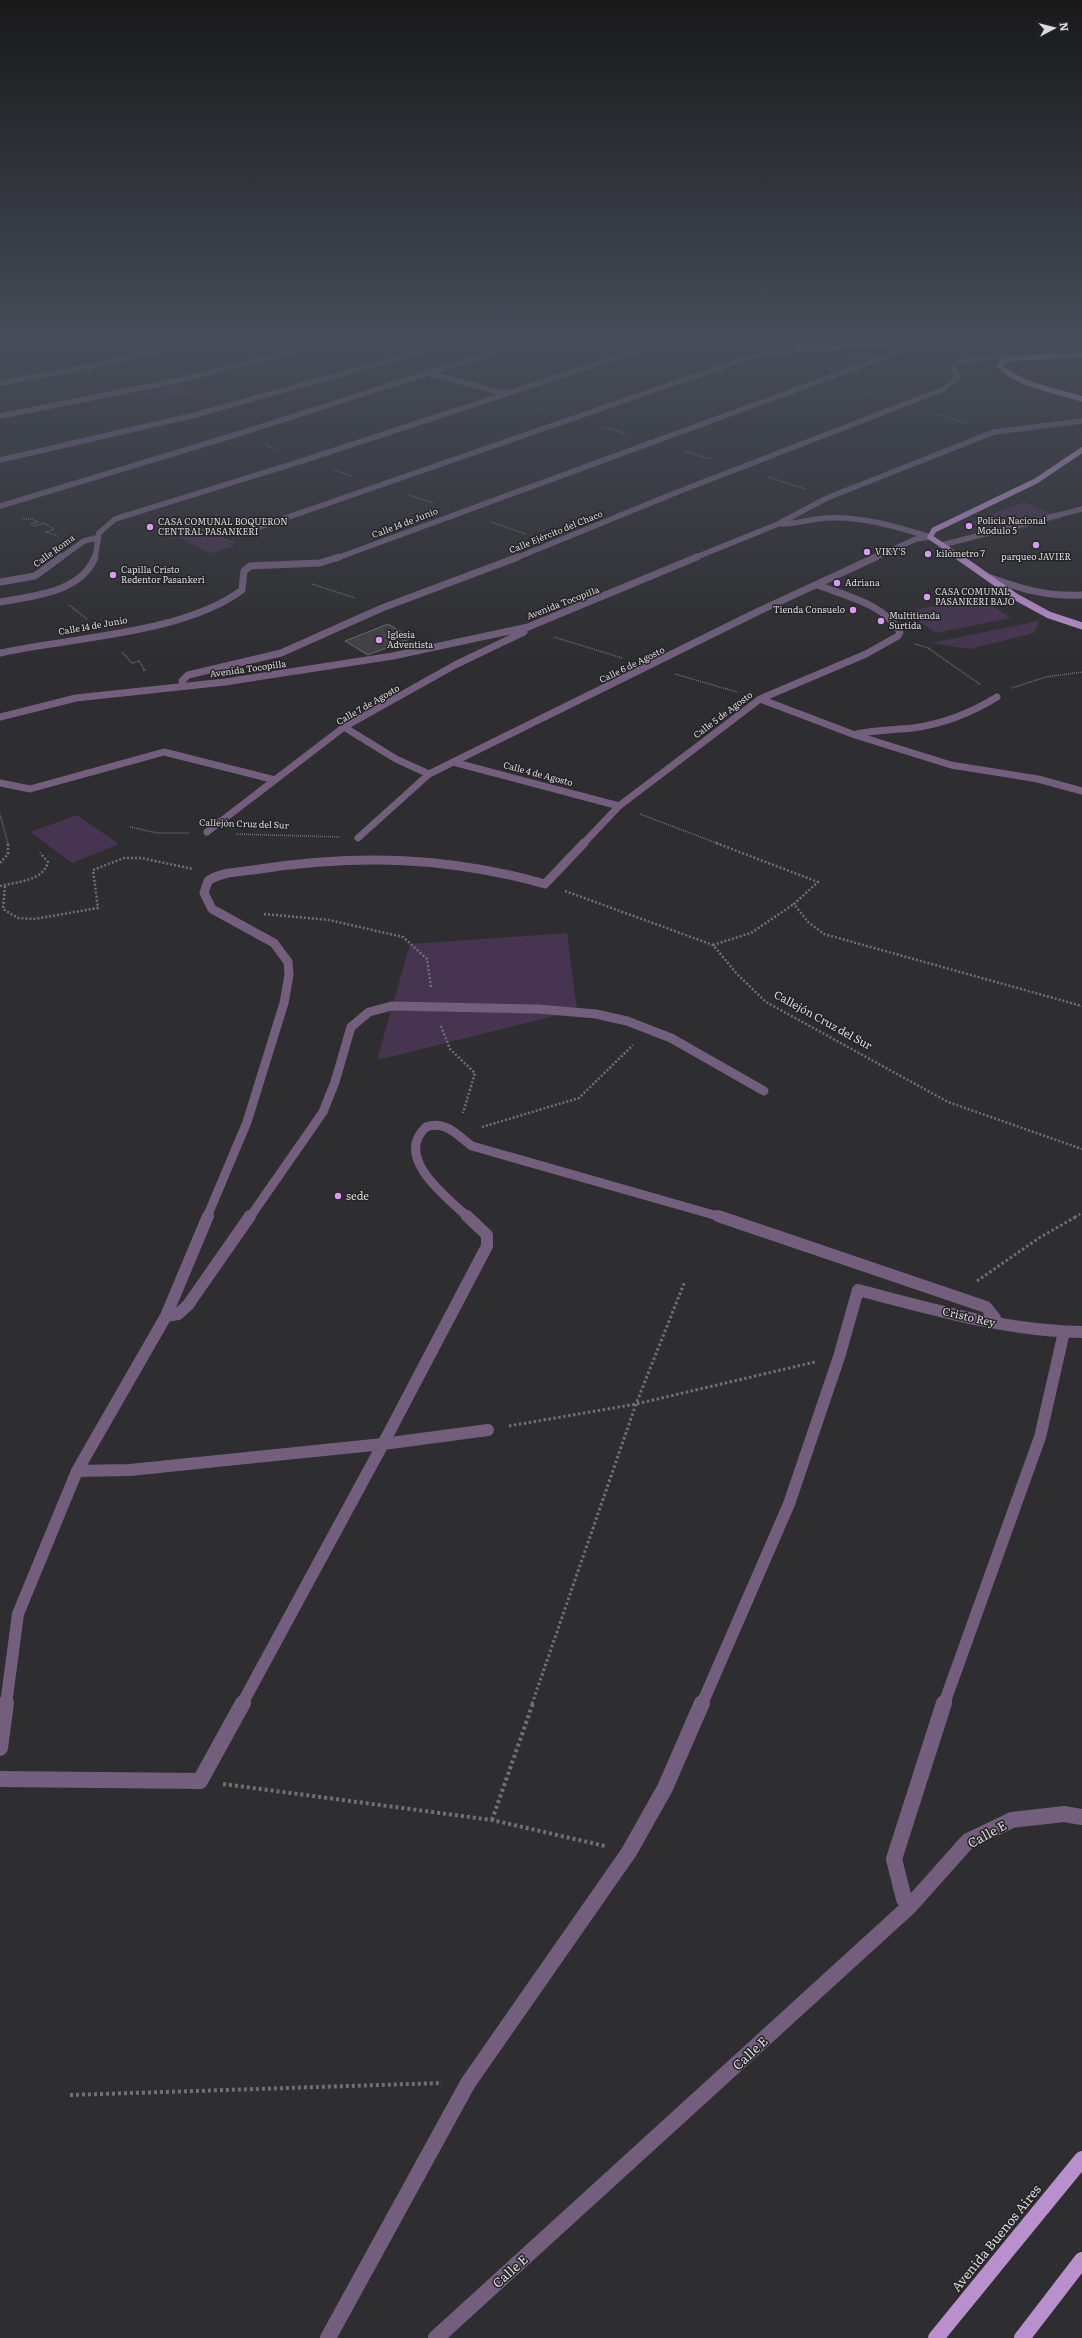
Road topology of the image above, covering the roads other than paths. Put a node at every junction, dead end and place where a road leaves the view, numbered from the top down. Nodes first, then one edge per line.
1 (52, 448) edge
2 (192, 448) edge
3 (337, 448) edge
4 (487, 448) edge
5 (637, 448) edge
6 (791, 448) edge
7 (953, 448) edge
8 (1082, 450) edge
9 (0, 460) edge
10 (1, 506) edge
11 (1082, 509) edge
12 (778, 524) junction
13 (248, 531) dead end
14 (930, 537) junction
15 (96, 538) junction
16 (942, 545) junction
17 (991, 578) junction
18 (0, 582) edge
19 (818, 585) junction
20 (1082, 595) edge
21 (0, 602) edge
22 (1082, 626) edge
23 (528, 627) junction
24 (0, 653) edge
25 (183, 686) junction
26 (997, 697) road end
27 (760, 699) junction
28 (0, 717) edge
29 (344, 727) junction
30 (855, 735) junction
31 (453, 762) junction
32 (430, 774) junction
33 (275, 780) junction
34 (0, 783) edge
35 (1082, 790) edge
36 (619, 806) junction
37 (207, 832) road end
38 (358, 838) road end
39 (764, 1091) dead end
40 (166, 1316) junction
41 (995, 1323) junction
42 (1064, 1332) junction
43 (1082, 1332) edge
44 (488, 1430) road end
45 (383, 1444) junction
46 (77, 1471) junction
47 (0, 1748) edge
48 (0, 1779) edge
49 (1082, 1817) edge
50 (910, 1906) junction
51 (1082, 2158) edge
52 (1082, 2260) edge
53 (328, 2338) edge
54 (436, 2338) edge
55 (936, 2338) edge
56 (1022, 2338) edge

1 - 9 street
2 - 10 street
3 - 15 street
4 - 13 street
5 - 24 street, Calle 14 de Junio
6 - 25 street, Calle Ejército del Chaco
7 - 12 street, Avenida Tocopilla
8 - 14 main road
11 - 16 street
12 - 14 street
12 - 23 street, Avenida Tocopilla
14 - 16 main road
14 - 19 street, Calle 6 de Agosto
15 - 18 street, Calle Roma
15 - 21 street
16 - 17 main road
17 - 20 street
17 - 22 main road
19 - 27 street, Calle 5 de Agosto
19 - 31 street, Calle 6 de Agosto
23 - 25 street, Avenida Tocopilla
23 - 29 street, Calle 7 de Agosto
25 - 28 street, Avenida Tocopilla
26 - 30 street
27 - 30 street
27 - 36 street, Calle 5 de Agosto
29 - 32 street
29 - 33 street, Calle 7 de Agosto
30 - 35 street
31 - 32 street, Calle 6 de Agosto
31 - 36 street, Calle 4 de Agosto
32 - 38 street, Calle 6 de Agosto
33 - 34 street
33 - 37 street, Calle 7 de Agosto
36 - 40 street, Calle 5 de Agosto
39 - 40 street
40 - 46 street
41 - 42 street, Cristo Rey
41 - 45 street
41 - 53 street, Cristo Rey
42 - 43 street, Cristo Rey
42 - 50 street
44 - 45 street
45 - 46 street
45 - 48 street
46 - 47 street
49 - 50 street, Calle E
50 - 54 street, Calle E
51 - 55 main road, Avenida Buenos Aires
52 - 56 main road

